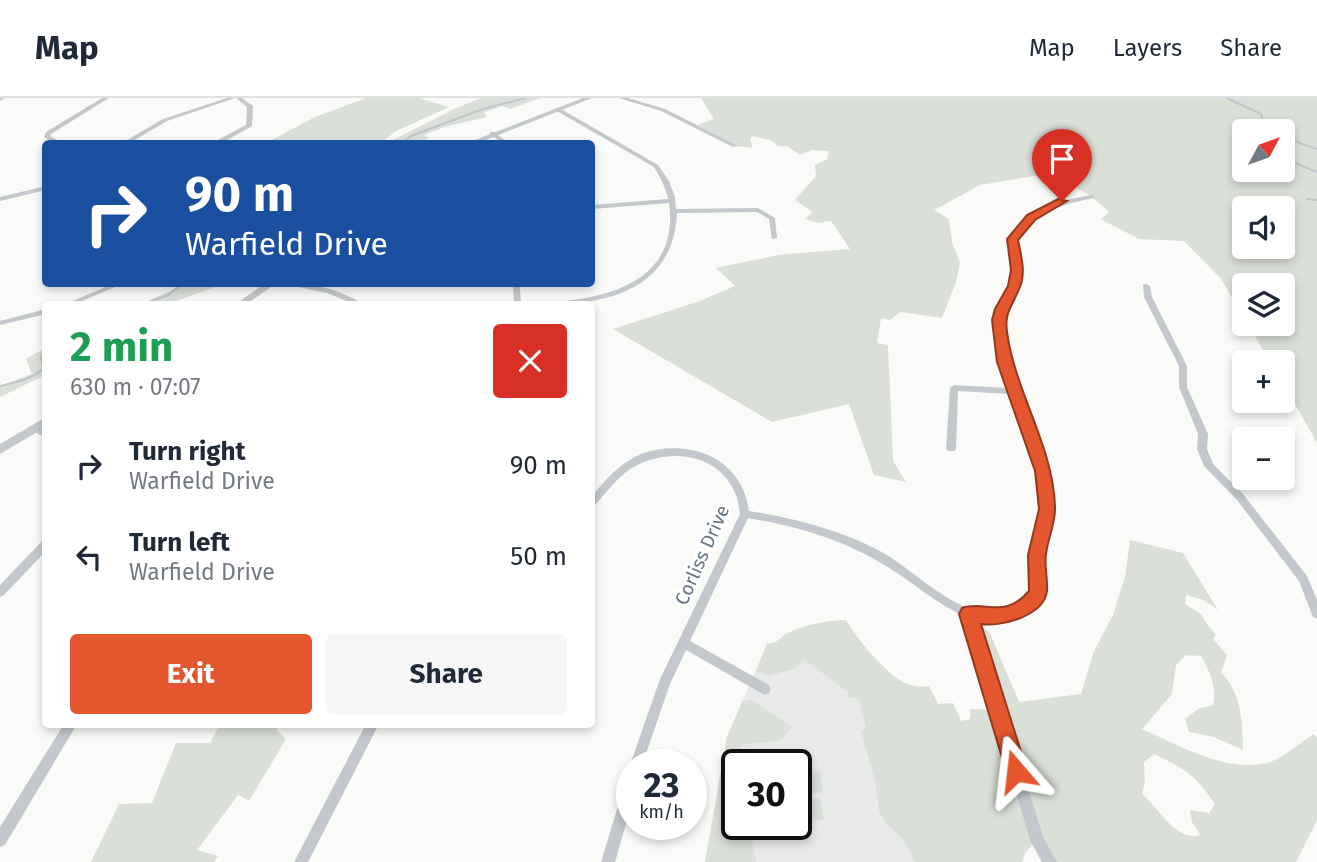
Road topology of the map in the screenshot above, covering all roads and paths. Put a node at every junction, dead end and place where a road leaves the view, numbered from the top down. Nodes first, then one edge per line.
1 (106, 98) edge
2 (232, 98) edge
3 (239, 98) edge
4 (589, 98) edge
5 (622, 98) edge
6 (559, 110) junction
7 (492, 134) junction
8 (54, 140) edge
9 (130, 140) edge
10 (222, 140) edge
11 (478, 140) edge
12 (501, 140) edge
13 (735, 146) dead end
14 (42, 189) edge
15 (1092, 197) dead end
16 (0, 199) edge
17 (673, 201) junction
18 (595, 207) edge
19 (674, 211) junction
20 (774, 238) dead end
21 (1146, 286) dead end
22 (111, 287) edge
23 (266, 287) edge
24 (308, 287) edge
25 (516, 287) dead end
26 (76, 301) edge
27 (245, 301) edge
28 (352, 301) edge
29 (518, 301) edge
30 (574, 301) edge
31 (42, 313) edge
32 (0, 323) edge
33 (1014, 391) junction
34 (42, 423) edge
35 (34, 428) junction
36 (42, 433) edge
37 (951, 449) dead end
38 (0, 450) edge
39 (595, 499) edge
40 (745, 514) junction
41 (42, 548) edge
42 (0, 592) edge
43 (968, 614) junction
44 (1317, 614) edge
45 (683, 643) junction
46 (765, 689) dead end
47 (69, 728) edge
48 (371, 728) edge
49 (641, 749) edge
50 (616, 835) edge
51 (0, 840) edge
52 (301, 862) edge
53 (608, 862) edge
54 (1050, 862) edge

1 - 8 street
2 - 9 street
3 - 10 street
4 - 6 street
5 - 13 street
6 - 7 street
6 - 17 street
7 - 11 street
7 - 12 street
14 - 16 street
15 - 33 street
17 - 18 street
17 - 19 street
19 - 20 street
19 - 30 street
21 - 44 street
22 - 26 street
23 - 27 street
24 - 28 street
25 - 29 street
31 - 32 street
33 - 37 street
33 - 43 street
34 - 35 street
35 - 36 street
35 - 38 street
39 - 40 street, Corliss Drive
40 - 43 street
40 - 45 street, Corliss Drive
41 - 42 street
43 - 54 street
45 - 46 street
45 - 49 street, Corliss Drive
47 - 51 street
48 - 52 street
50 - 53 street

